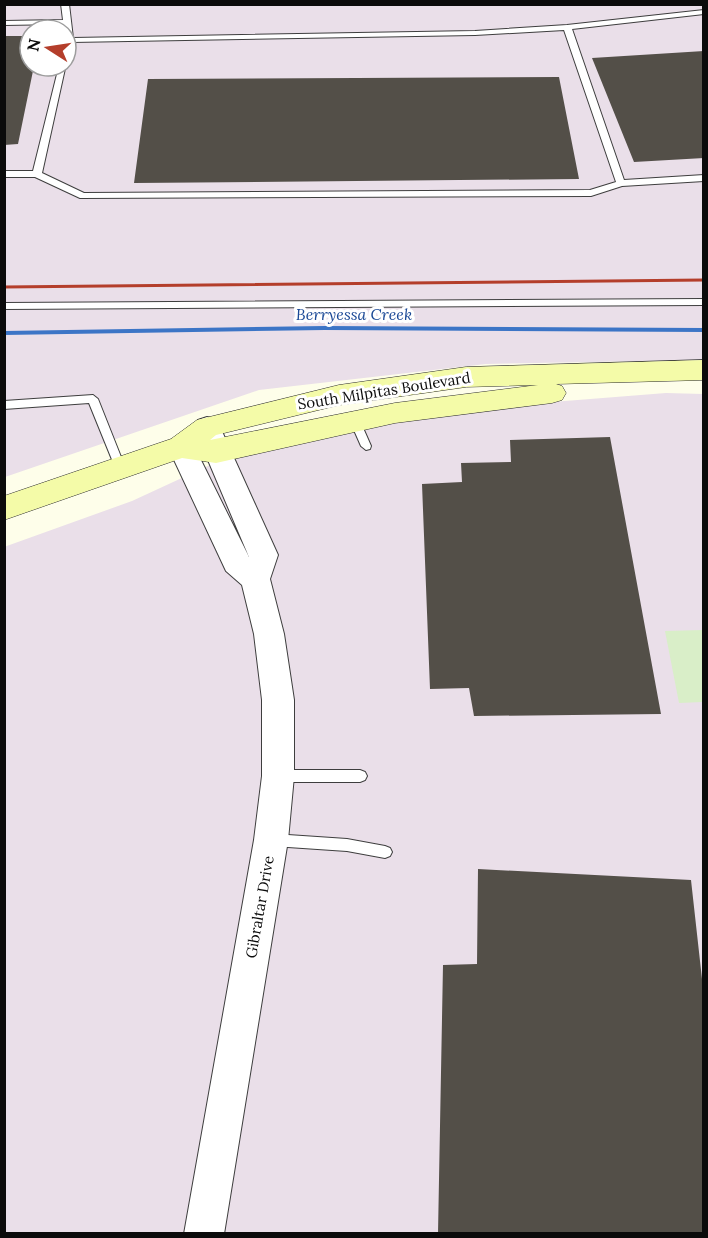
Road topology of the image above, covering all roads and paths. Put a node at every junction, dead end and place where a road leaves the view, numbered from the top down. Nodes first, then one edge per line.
1 (704, 12) edge
2 (567, 27) junction
3 (78, 40) edge
4 (60, 78) edge
5 (4, 174) edge
6 (38, 174) junction
7 (704, 178) edge
8 (621, 183) junction
9 (704, 302) edge
10 (4, 306) edge
11 (704, 370) edge
12 (704, 390) edge
13 (4, 405) edge
14 (212, 439) junction
15 (181, 447) junction
16 (120, 467) junction
17 (4, 508) edge
18 (255, 579) junction
19 (278, 776) junction
20 (360, 776) dead end
21 (271, 840) junction
22 (385, 852) dead end
23 (204, 1233) edge

1 - 2 lane
2 - 3 lane
2 - 8 lane
4 - 6 lane
5 - 6 lane
6 - 8 lane
7 - 8 lane
9 - 10 lane
11 - 14 main road, South Milpitas Boulevard
12 - 14 main road, South Milpitas Boulevard
13 - 16 lane
14 - 15 main road, South Milpitas Boulevard
14 - 18 street, Gibraltar Drive
15 - 16 main road, South Milpitas Boulevard
15 - 18 street
16 - 17 main road, South Milpitas Boulevard
18 - 19 street, Gibraltar Drive
19 - 20 lane
19 - 21 street, Gibraltar Drive
21 - 22 lane
21 - 23 street, Gibraltar Drive

